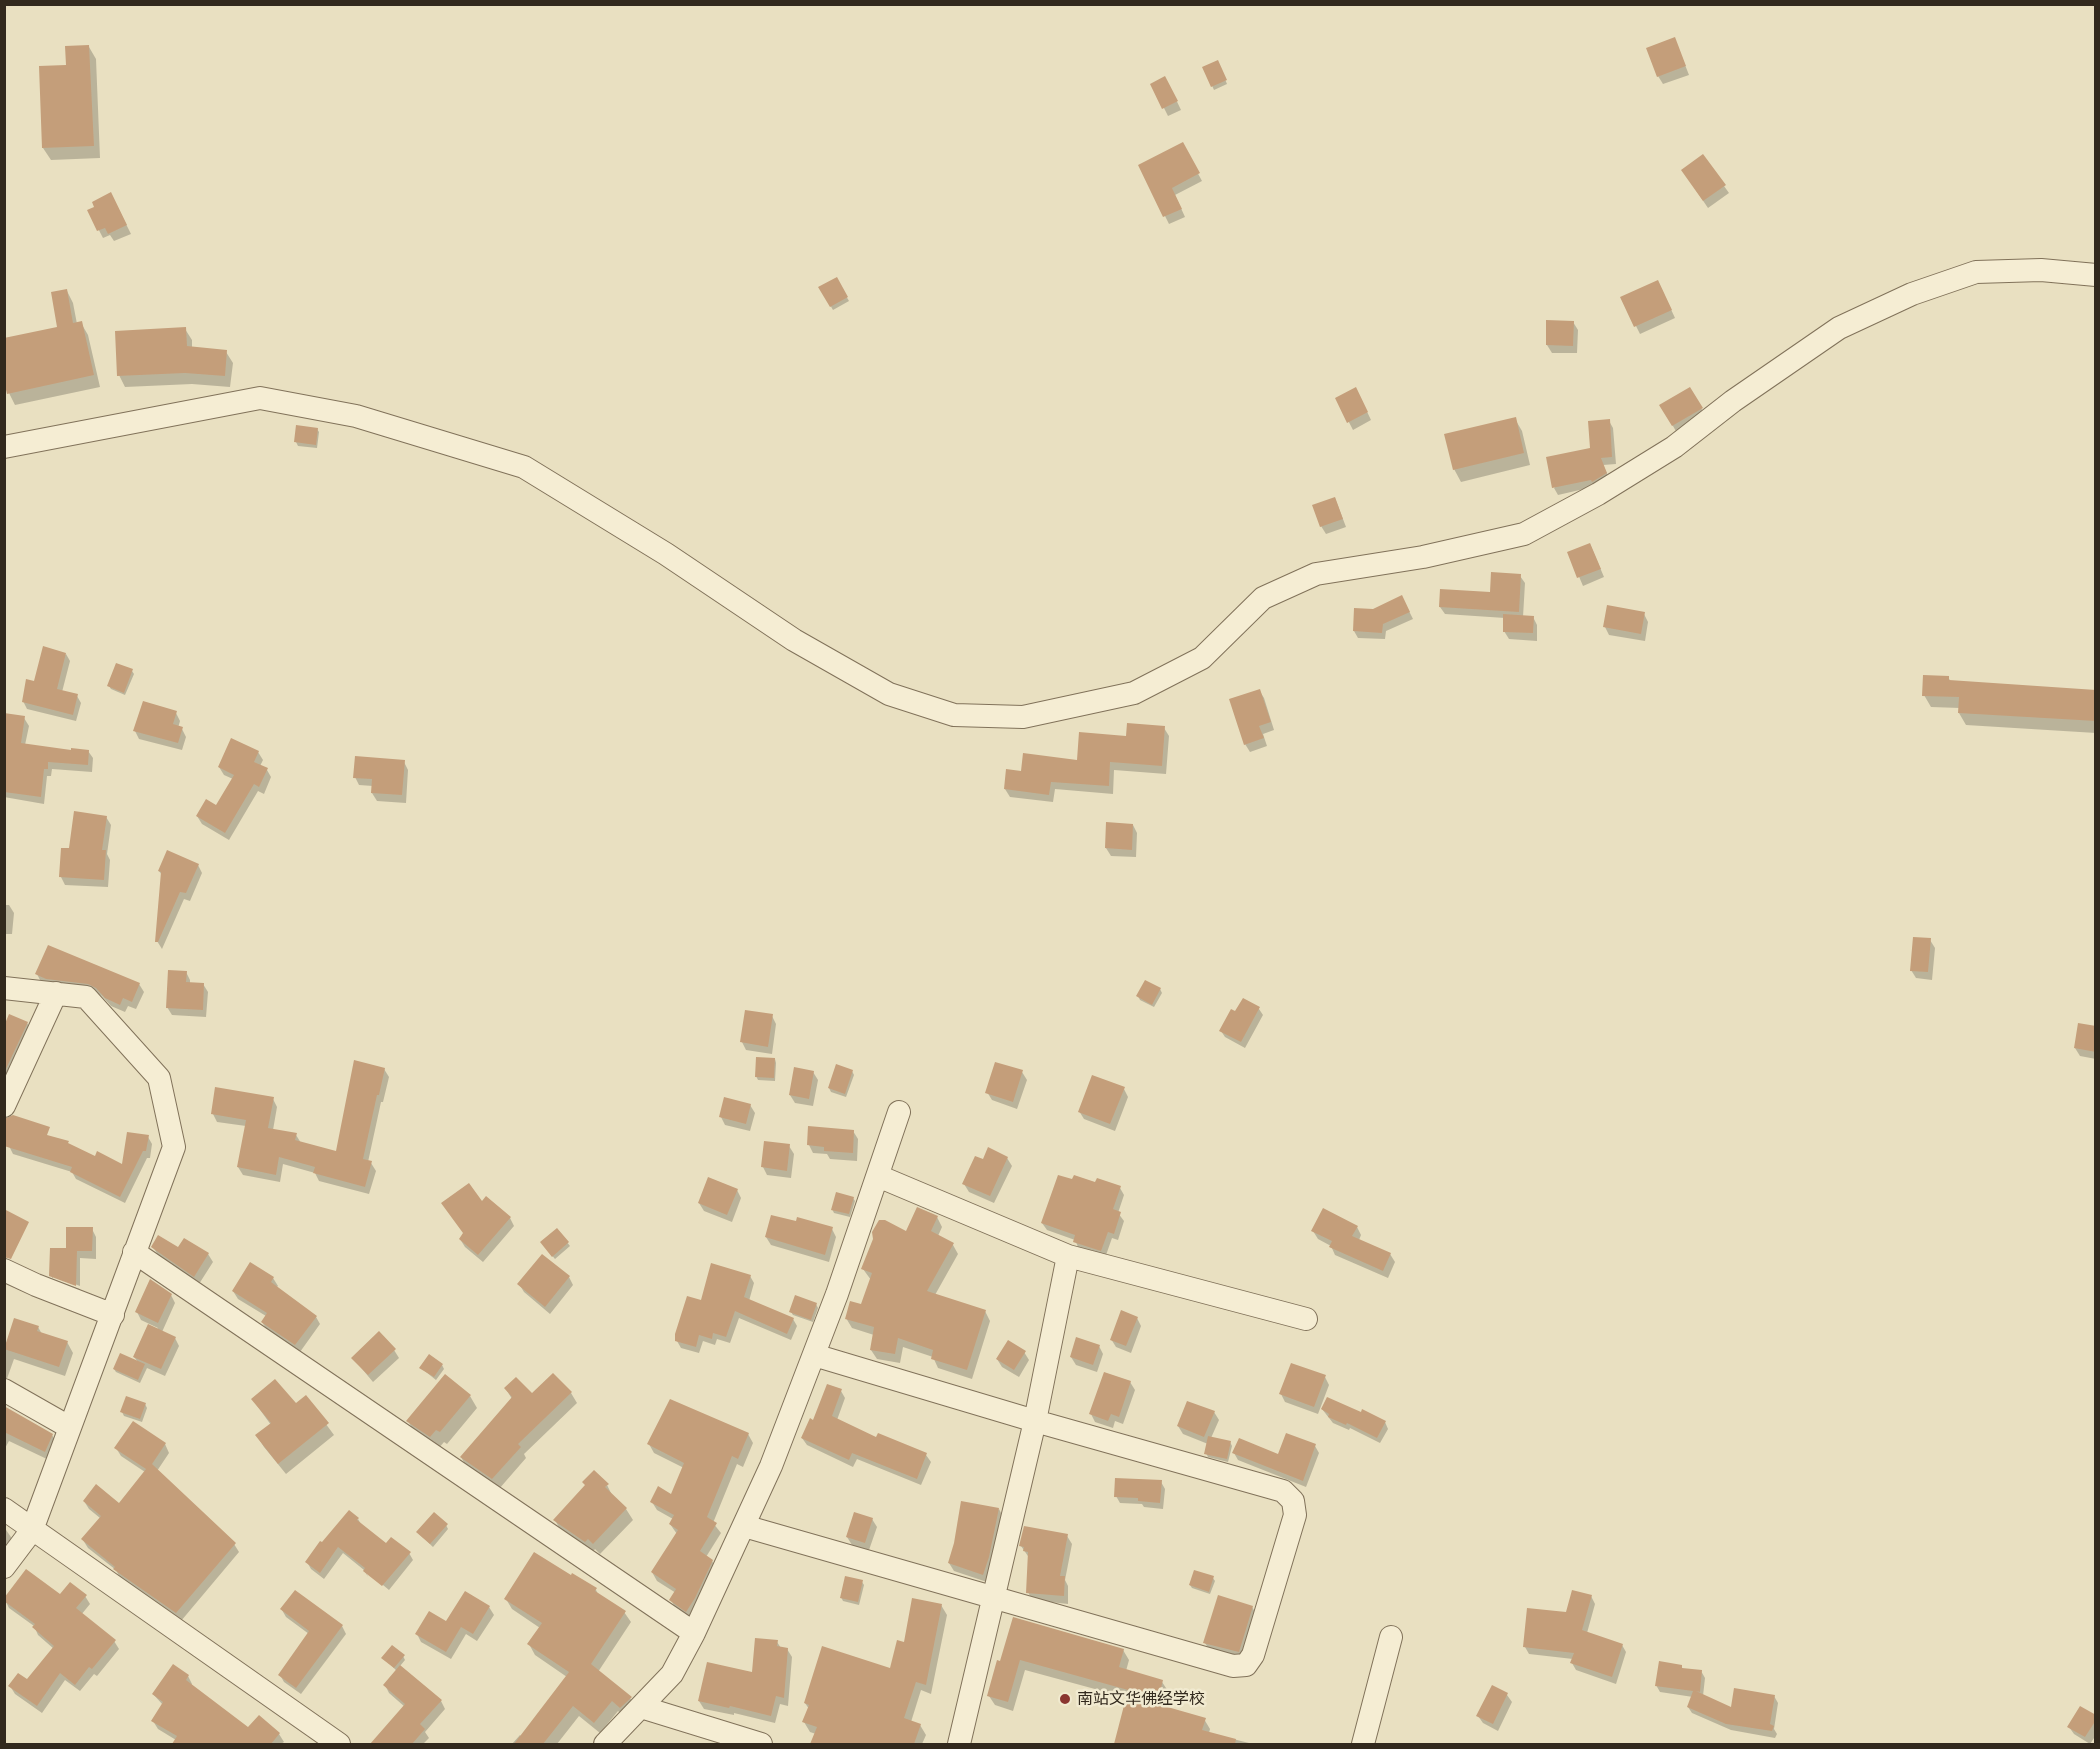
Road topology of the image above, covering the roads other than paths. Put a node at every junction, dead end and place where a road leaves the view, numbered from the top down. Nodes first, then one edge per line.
1 (2096, 275) edge
2 (4, 447) edge
3 (4, 988) edge
4 (56, 993) junction
5 (4, 1106) edge
6 (899, 1112) dead end
7 (878, 1176) junction
8 (134, 1252) junction
9 (1068, 1256) junction
10 (4, 1270) edge
11 (113, 1315) junction
12 (1306, 1319) dead end
13 (814, 1355) junction
14 (4, 1390) edge
15 (1035, 1421) junction
16 (69, 1427) junction
17 (4, 1509) edge
18 (744, 1526) junction
19 (32, 1530) junction
20 (4, 1567) edge
21 (993, 1598) junction
22 (694, 1633) junction
23 (1391, 1638) dead end
24 (641, 1707) junction
25 (339, 1744) edge
26 (605, 1744) edge
27 (761, 1744) edge
28 (959, 1744) edge
29 (1363, 1744) edge

1 - 2 street
3 - 4 street
4 - 5 street
4 - 8 street
6 - 7 street
7 - 9 street
7 - 13 street
8 - 11 street
8 - 22 street
9 - 12 street
9 - 15 street
10 - 11 street
11 - 16 street
13 - 15 street
13 - 18 street
14 - 16 street
15 - 21 street
15 - 21 street
16 - 19 street
17 - 19 street
18 - 21 street
18 - 22 street
19 - 20 street
19 - 25 street
21 - 28 street
22 - 24 street
23 - 29 street
24 - 26 street
24 - 27 street

